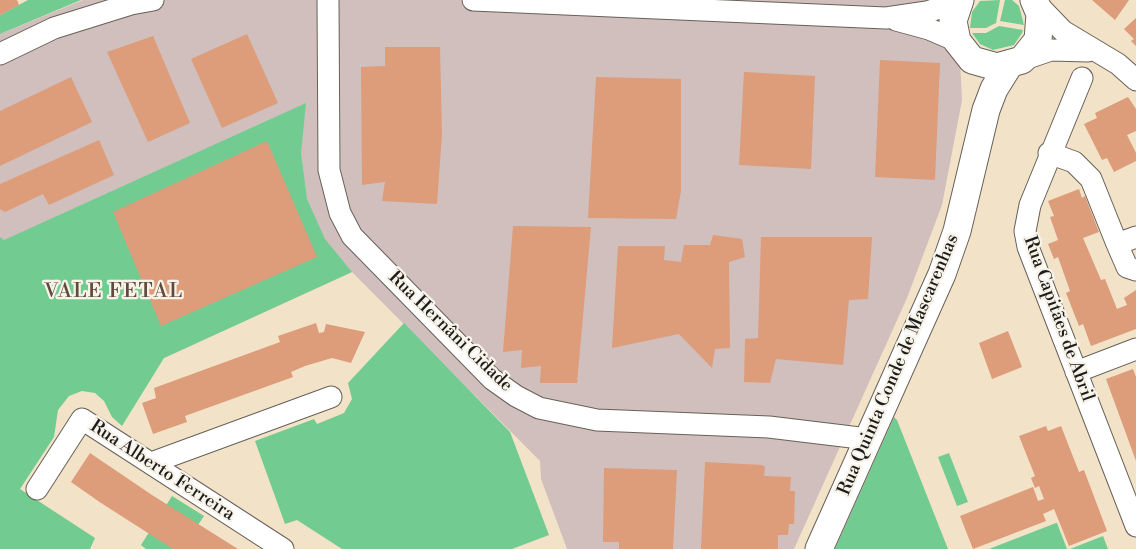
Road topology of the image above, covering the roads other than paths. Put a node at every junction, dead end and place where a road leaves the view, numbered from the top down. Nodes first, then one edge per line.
1 (153, 0) edge
2 (328, 0) edge
3 (473, 0) edge
4 (959, 1) edge
5 (1035, 1) edge
6 (886, 18) junction
7 (960, 46) junction
8 (1093, 51) junction
9 (0, 54) edge
10 (1016, 63) junction
11 (1082, 78) dead end
12 (1136, 80) edge
13 (977, 143) junction
14 (1049, 153) junction
15 (1126, 240) edge
16 (1136, 270) edge
17 (1136, 349) edge
18 (1076, 372) junction
19 (331, 396) dead end
20 (868, 439) junction
21 (151, 464) junction
22 (37, 489) dead end
23 (1136, 526) edge
24 (282, 549) edge
25 (819, 549) edge

1 - 9 street
2 - 20 street, Rua Hernâni Cidade
3 - 6 street
4 - 6 street
4 - 7 street, Rua Quinta Conde de Mascarenhas
5 - 8 street
5 - 10 street, Rua Quinta Conde de Mascarenhas
6 - 7 street
7 - 10 street
7 - 13 street, Rua Quinta Conde de Mascarenhas
8 - 10 street
8 - 12 street
10 - 13 street, Rua Quinta Conde de Mascarenhas
11 - 14 street, Rua Capitães de Abril
13 - 20 street, Rua Quinta Conde de Mascarenhas
14 - 15 street
14 - 18 street, Rua Capitães de Abril
15 - 16 street
17 - 18 street
18 - 23 street, Rua Capitães de Abril
19 - 21 street
20 - 25 street, Rua Quinta Conde de Mascarenhas
21 - 22 street, Rua Alberto Ferreira
21 - 24 street, Rua Alberto Ferreira

